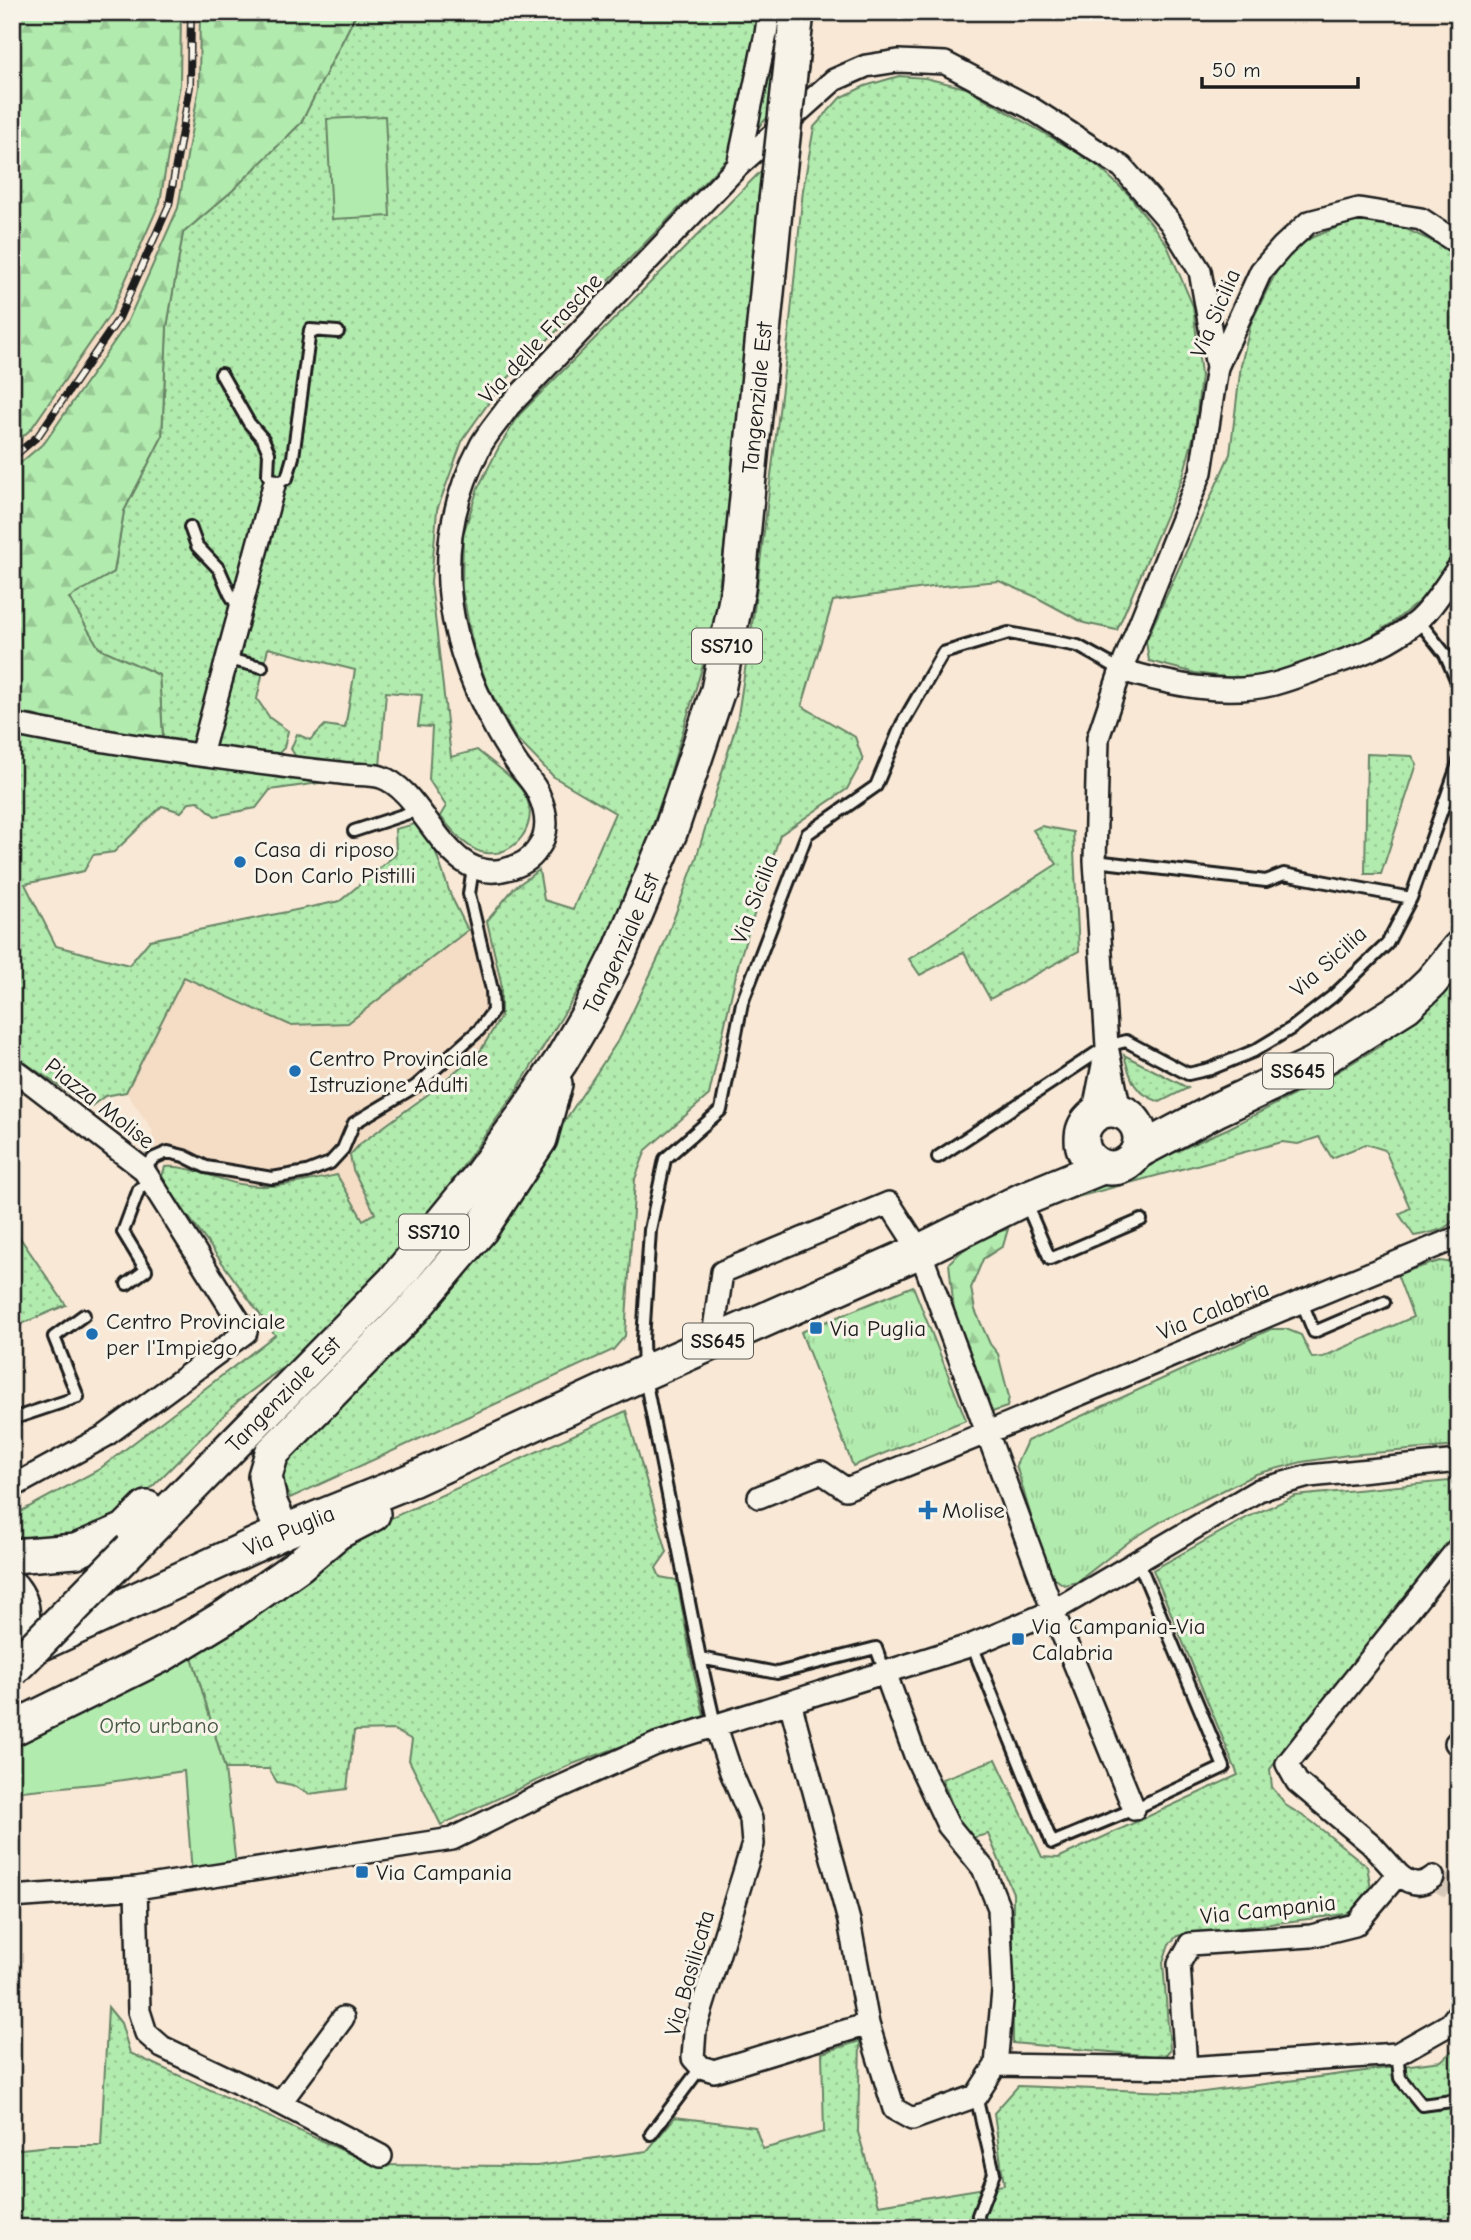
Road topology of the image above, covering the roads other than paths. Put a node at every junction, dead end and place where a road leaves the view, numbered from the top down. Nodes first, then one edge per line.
1 (769, 12) edge
2 (797, 12) edge
3 (738, 166) junction
4 (1459, 244) edge
5 (338, 332) dead end
6 (1217, 367) junction
7 (221, 374) dead end
8 (274, 485) junction
9 (190, 527) dead end
10 (1459, 566) edge
11 (240, 610) junction
12 (1418, 620) junction
13 (227, 659) junction
14 (262, 667) dead end
15 (1121, 670) junction
16 (1459, 686) edge
17 (12, 724) edge
18 (201, 755) junction
19 (1459, 761) edge
20 (418, 810) junction
21 (354, 831) dead end
22 (1095, 861) junction
23 (473, 868) junction
24 (1411, 898) junction
25 (1459, 923) edge
26 (1457, 952) edge
27 (1419, 974) junction
28 (1373, 1026) junction
29 (1107, 1046) junction
30 (561, 1060) junction
31 (12, 1068) edge
32 (1114, 1128) junction
33 (938, 1157) dead end
34 (147, 1175) junction
35 (1024, 1199) junction
36 (1142, 1220) dead end
37 (1459, 1237) edge
38 (920, 1251) junction
39 (127, 1284) dead end
40 (1301, 1300) junction
41 (1384, 1302) dead end
42 (84, 1315) dead end
43 (712, 1344) junction
44 (644, 1373) junction
45 (287, 1388) junction
46 (12, 1419) edge
47 (989, 1434) junction
48 (1459, 1461) edge
49 (412, 1480) junction
50 (12, 1487) edge
51 (759, 1497) dead end
52 (283, 1532) junction
53 (1459, 1547) edge
54 (12, 1556) edge
55 (1138, 1561) junction
56 (17, 1594) edge
57 (1053, 1611) junction
58 (12, 1641) edge
59 (972, 1645) junction
60 (12, 1657) edge
61 (699, 1658) junction
62 (12, 1670) edge
63 (884, 1672) junction
64 (790, 1702) junction
65 (715, 1724) junction
66 (12, 1729) edge
67 (1459, 1740) edge
68 (1459, 1745) edge
69 (1135, 1809) junction
70 (1398, 1874) junction
71 (1433, 1878) tunnel mouth
72 (136, 1888) junction
73 (12, 1897) edge
74 (1459, 2012) edge
75 (343, 2018) dead end
76 (868, 2024) junction
77 (1397, 2054) junction
78 (996, 2065) junction
79 (701, 2067) junction
80 (1186, 2068) junction
81 (976, 2096) junction
82 (1459, 2100) edge
83 (279, 2103) junction
84 (651, 2134) dead end
85 (381, 2156) dead end
86 (979, 2228) edge

1 - 3 street
2 - 30 main road, Tangenziale Est / SS710, bridge
3 - 6 street, Via delle Frasche
3 - 23 street, Via delle Frasche
4 - 6 street, Via Sicilia
5 - 8 lane
6 - 15 street, Via Sicilia
7 - 8 lane
8 - 11 street
9 - 11 lane
10 - 12 street, Via Sicilia
11 - 13 street
12 - 15 street, Via Sicilia
12 - 16 lane
13 - 14 lane
13 - 18 street
15 - 22 street, Via Sicilia
15 - 44 lane, Via Sicilia
17 - 18 street
18 - 20 street
19 - 24 lane, Via Sicilia
20 - 21 lane
20 - 23 street
22 - 24 lane, Via Sicilia
22 - 29 street, Via Sicilia
23 - 34 lane
24 - 29 lane, Via Sicilia
25 - 27 main road, Via Puglia / SS645
26 - 27 street
26 - 28 main road, Via Puglia / SS645
27 - 28 main road, Via Puglia / SS645
28 - 32 main road, Via Puglia / SS645
29 - 32 street, Via Sicilia
29 - 33 lane
30 - 45 main road, Tangenziale Est / SS710
30 - 52 main road
31 - 34 street, Piazza Molise
32 - 35 main road, Via Puglia / SS645
32 - 35 main road, Via Puglia / SS645
34 - 39 lane, Piazza Molise
34 - 50 street, Piazza Molise
35 - 36 lane
35 - 38 main road, Via Puglia / SS645
37 - 40 street, Via Calabria
38 - 43 main road, Via Puglia / SS645
38 - 43 street
38 - 47 street
40 - 41 lane
40 - 47 street, Via Calabria
42 - 46 lane
43 - 44 main road, Via Puglia / SS645
44 - 49 main road, Via Puglia / SS645
44 - 61 lane
45 - 54 main road
45 - 62 main road, Tangenziale Est / SS710, bridge
47 - 51 street, Via Calabria
47 - 57 street
48 - 55 street
49 - 52 main road, Via Puglia / SS645
49 - 66 main road
52 - 60 main road, Via Puglia / SS645
53 - 70 street
55 - 57 street
55 - 69 lane
56 - 58 main road
57 - 59 street
57 - 69 street
59 - 63 street
59 - 69 lane
61 - 63 lane
61 - 65 lane
63 - 64 street
63 - 78 street
64 - 65 street
64 - 76 street
65 - 72 street
65 - 79 street, Via Basilicata
67 - 68 street
70 - 71 street
70 - 80 street, Via Campania
72 - 73 street
72 - 83 street
74 - 77 street
75 - 83 street
76 - 79 street, Via Basilicata
76 - 81 street
77 - 80 street
77 - 82 lane
78 - 80 street
78 - 81 street
79 - 84 lane
81 - 86 lane
83 - 85 street

